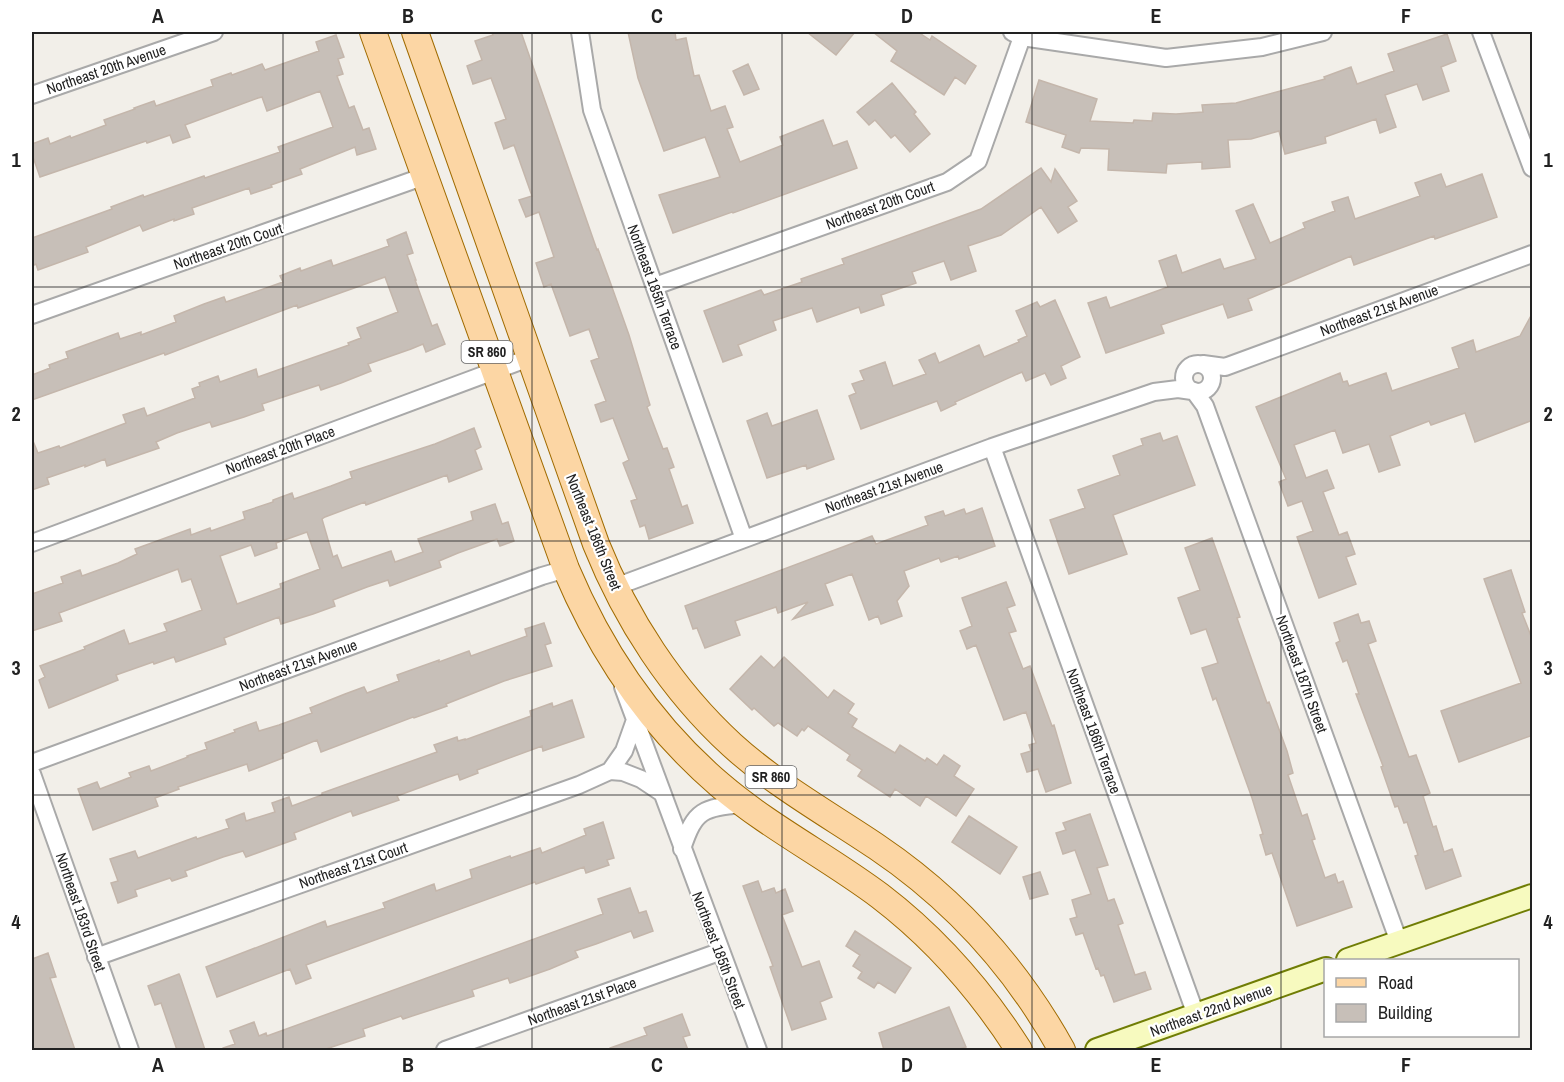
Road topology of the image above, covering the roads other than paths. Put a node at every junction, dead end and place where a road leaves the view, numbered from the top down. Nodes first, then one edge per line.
1 (214, 32) edge
2 (373, 32) edge
3 (415, 32) edge
4 (580, 32) edge
5 (1323, 32) edge
6 (1481, 32) edge
7 (1017, 34) edge
8 (32, 94) edge
9 (1533, 168) edge
10 (425, 176) junction
11 (1533, 254) edge
12 (655, 286) junction
13 (32, 315) edge
14 (529, 358) junction
15 (1203, 364) junction
16 (1225, 367) junction
17 (1186, 370) junction
18 (494, 371) junction
19 (1201, 388) junction
20 (1154, 392) junction
21 (992, 447) junction
22 (549, 525) junction
23 (744, 539) junction
24 (32, 543) edge
25 (566, 569) junction
26 (615, 587) junction
27 (616, 667) junction
28 (635, 720) junction
29 (32, 763) edge
30 (610, 771) junction
31 (32, 774) edge
32 (662, 793) junction
33 (36, 802) edge
34 (743, 804) junction
35 (682, 849) junction
36 (1533, 896) edge
37 (1400, 942) junction
38 (720, 952) junction
39 (96, 957) junction
40 (1351, 959) edge
41 (1324, 970) edge
42 (1196, 1015) junction
43 (130, 1050) edge
44 (445, 1050) edge
45 (758, 1050) edge
46 (1019, 1050) edge
47 (1062, 1050) edge
48 (1097, 1050) edge

1 - 8 street, Northeast 20th Avenue
2 - 10 main road, SR 860
3 - 14 main road, Northeast 186th Street / SR 860
4 - 12 street, Northeast 185th Terrace
5 - 7 street
6 - 9 street
7 - 12 street, Northeast 20th Court
10 - 13 street, Northeast 20th Court
10 - 18 main road, SR 860
11 - 16 street, Northeast 21st Avenue
12 - 23 street, Northeast 185th Terrace
14 - 18 street, Northeast 20th Place
14 - 26 main road, Northeast 186th Street / SR 860
15 - 16 street, Northeast 21st Avenue
15 - 17 street
15 - 19 street
16 - 19 street, Northeast 21st Avenue
17 - 19 street
17 - 20 street, Northeast 21st Avenue
18 - 22 main road, SR 860
18 - 24 street, Northeast 20th Place
19 - 20 street, Northeast 21st Avenue
19 - 37 street, Northeast 187th Street
20 - 21 street, Northeast 21st Avenue
21 - 23 street, Northeast 21st Avenue
21 - 42 street, Northeast 186th Terrace
22 - 25 main road, SR 860
22 - 26 main road
23 - 26 street, Northeast 21st Avenue
25 - 27 main road, SR 860
25 - 29 street, Northeast 21st Avenue
26 - 47 main road, Northeast 186th Street / SR 860
27 - 28 street, Northeast 185th Street
27 - 34 main road, SR 860
28 - 30 street
28 - 32 street, Northeast 185th Street
30 - 32 street
30 - 39 street, Northeast 21st Court
31 - 33 street, Northeast 183rd Street
32 - 35 street, Northeast 185th Street
33 - 39 street, Northeast 183rd Street
34 - 35 street
34 - 46 main road, SR 860
35 - 38 street, Northeast 185th Street
36 - 37 street
37 - 40 street
38 - 44 street, Northeast 21st Place
38 - 45 street, Northeast 185th Street
39 - 43 street, Northeast 183rd Street
41 - 42 street, Northeast 22nd Avenue
42 - 48 street, Northeast 22nd Avenue

